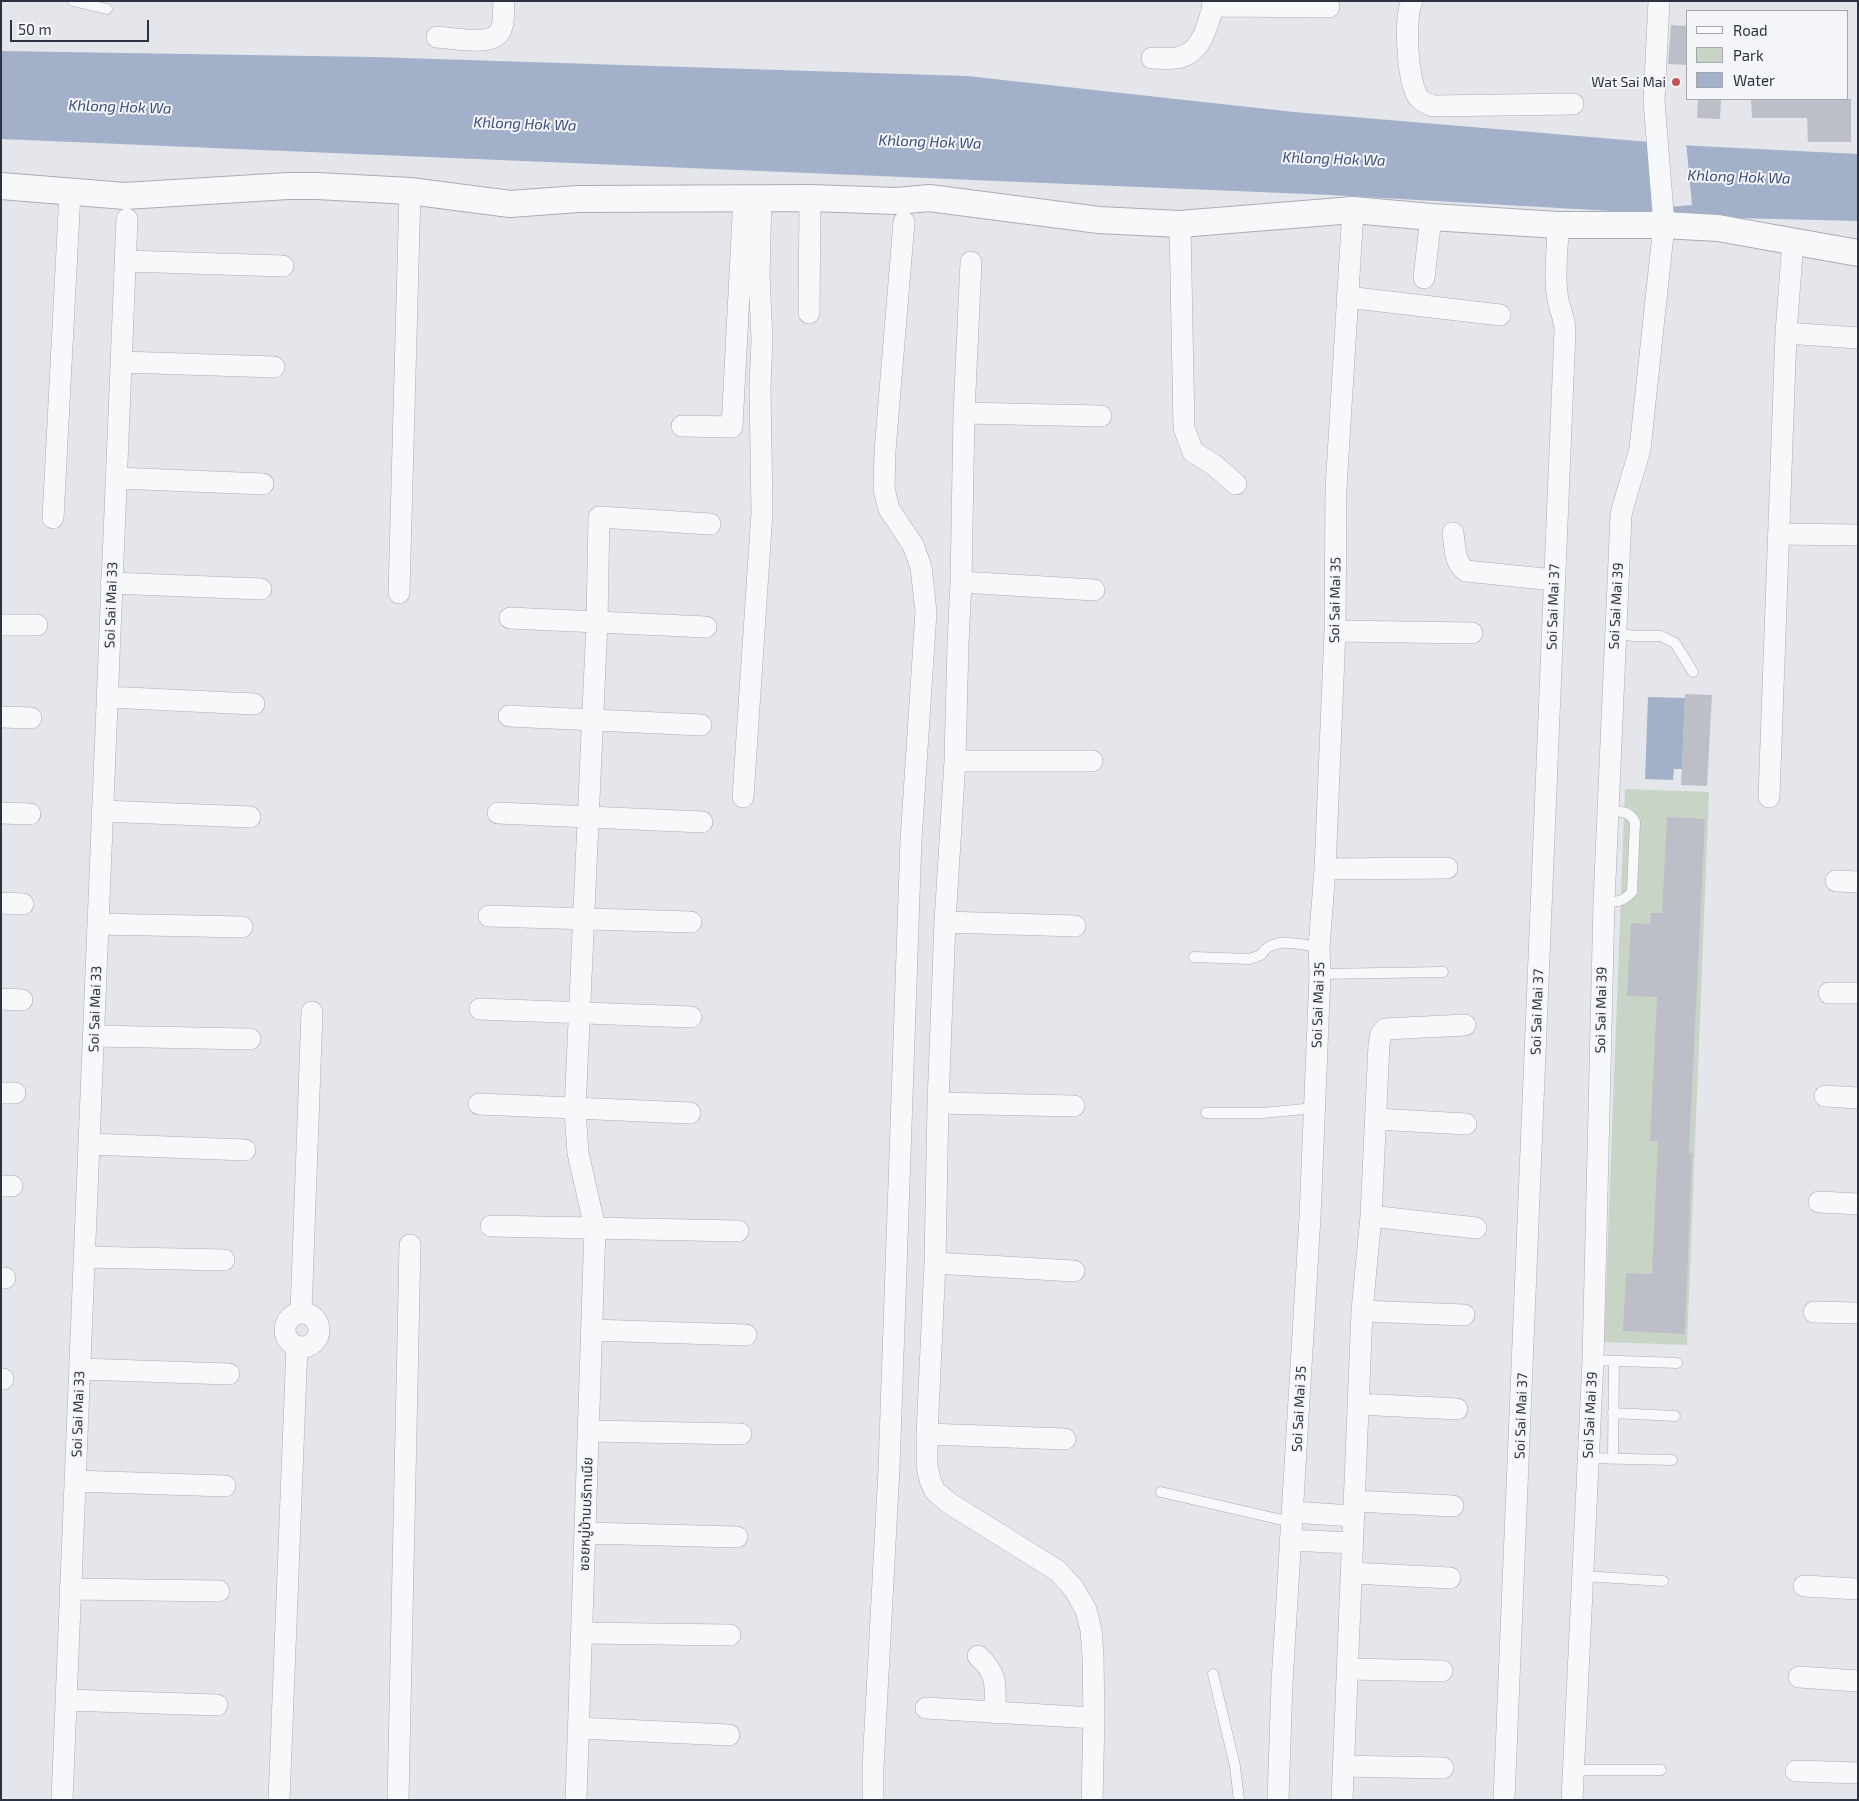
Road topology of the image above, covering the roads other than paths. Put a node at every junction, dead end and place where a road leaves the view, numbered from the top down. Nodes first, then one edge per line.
1 (73, 1) edge
2 (504, 1) edge
3 (1412, 1) edge
4 (1659, 1) edge
5 (1213, 2) edge
6 (1329, 7) dead end
7 (107, 9) dead end
8 (437, 37) dead end
9 (1152, 58) dead end
10 (1573, 104) dead end
11 (1, 186) edge
12 (410, 191) junction
13 (70, 193) junction
14 (753, 198) junction
15 (810, 198) junction
16 (1353, 210) junction
17 (1432, 217) junction
18 (127, 219) dead end
19 (1664, 220) junction
20 (904, 222) dead end
21 (1180, 224) junction
22 (1558, 225) junction
23 (1793, 241) junction
24 (1858, 252) edge
25 (126, 261) junction
26 (971, 262) dead end
27 (283, 266) dead end
28 (1424, 278) dead end
29 (1347, 297) junction
30 (809, 313) dead end
31 (1500, 315) dead end
32 (1786, 333) junction
33 (1858, 338) edge
34 (122, 362) junction
35 (274, 367) dead end
36 (964, 413) junction
37 (1101, 416) dead end
38 (682, 426) dead end
39 (116, 478) junction
40 (263, 484) dead end
41 (1236, 484) dead end
42 (53, 518) dead end
43 (710, 524) dead end
44 (1453, 533) dead end
45 (1780, 534) junction
46 (1858, 535) edge
47 (1554, 580) junction
48 (961, 582) junction
49 (111, 583) junction
50 (261, 588) dead end
51 (1094, 590) dead end
52 (399, 592) dead end
53 (510, 618) dead end
54 (597, 622) junction
55 (1, 625) edge
56 (37, 625) dead end
57 (706, 627) dead end
58 (1335, 631) junction
59 (1614, 632) junction
60 (1472, 633) dead end
61 (1693, 672) dead end
62 (107, 698) junction
63 (254, 704) dead end
64 (509, 716) dead end
65 (1, 717) edge
66 (31, 718) dead end
67 (592, 719) junction
68 (701, 724) dead end
69 (1092, 761) dead end
70 (955, 762) junction
71 (743, 797) dead end
72 (1769, 797) dead end
73 (102, 811) junction
74 (1608, 811) junction
75 (1, 813) edge
76 (30, 814) dead end
77 (498, 814) dead end
78 (250, 817) dead end
79 (587, 818) junction
80 (702, 822) dead end
81 (1325, 868) junction
82 (1447, 868) dead end
83 (1836, 881) dead end
84 (1858, 882) edge
85 (1604, 902) junction
86 (1, 903) edge
87 (23, 904) dead end
88 (489, 916) dead end
89 (583, 919) junction
90 (691, 922) dead end
91 (945, 922) junction
92 (98, 924) junction
93 (1075, 926) dead end
94 (242, 927) dead end
95 (1319, 947) junction
96 (1194, 957) dead end
97 (1443, 972) dead end
98 (1320, 974) junction
99 (1829, 992) dead end
100 (1858, 993) edge
101 (1, 999) edge
102 (22, 1000) dead end
103 (480, 1008) dead end
104 (312, 1012) dead end
105 (579, 1012) junction
106 (691, 1016) dead end
107 (1465, 1025) dead end
108 (94, 1036) junction
109 (250, 1039) dead end
110 (1824, 1096) dead end
111 (1858, 1098) edge
112 (938, 1103) junction
113 (480, 1104) dead end
114 (1074, 1106) dead end
115 (576, 1108) junction
116 (1314, 1108) junction
117 (690, 1113) dead end
118 (1206, 1113) dead end
119 (1376, 1119) junction
120 (1466, 1124) dead end
121 (89, 1144) junction
122 (245, 1150) dead end
123 (1819, 1202) dead end
124 (1858, 1204) edge
125 (1371, 1216) junction
126 (491, 1226) dead end
127 (596, 1228) junction
128 (1476, 1228) dead end
129 (738, 1231) dead end
130 (410, 1245) dead end
131 (84, 1257) junction
132 (224, 1260) dead end
133 (935, 1263) junction
134 (1074, 1271) dead end
135 (1362, 1311) junction
136 (1814, 1312) dead end
137 (1858, 1313) edge
138 (1464, 1315) dead end
139 (592, 1330) junction
140 (746, 1335) dead end
141 (1604, 1360) junction
142 (1677, 1363) dead end
143 (80, 1369) junction
144 (229, 1374) dead end
145 (1358, 1404) junction
146 (1457, 1409) dead end
147 (1613, 1413) junction
148 (1675, 1416) dead end
149 (588, 1431) junction
150 (741, 1434) dead end
151 (927, 1434) junction
152 (1066, 1439) dead end
153 (1588, 1458) junction
154 (1613, 1459) junction
155 (1672, 1460) dead end
156 (75, 1481) junction
157 (225, 1486) dead end
158 (1161, 1492) dead end
159 (1453, 1506) dead end
160 (1353, 1509) junction
161 (1291, 1525) junction
162 (585, 1533) junction
163 (737, 1537) dead end
164 (1351, 1543) junction
165 (1352, 1573) junction
166 (1583, 1576) junction
167 (1450, 1578) dead end
168 (1662, 1581) dead end
169 (1804, 1586) dead end
170 (70, 1589) junction
171 (1858, 1589) edge
172 (219, 1591) dead end
173 (582, 1633) junction
174 (730, 1635) dead end
175 (978, 1656) dead end
176 (1348, 1669) junction
177 (1442, 1671) dead end
178 (1213, 1674) dead end
179 (1799, 1677) dead end
180 (1858, 1681) edge
181 (66, 1700) junction
182 (217, 1705) dead end
183 (926, 1708) dead end
184 (995, 1713) junction
185 (1094, 1718) junction
186 (578, 1728) junction
187 (729, 1735) dead end
188 (1343, 1766) junction
189 (1444, 1768) dead end
190 (1574, 1770) junction
191 (1661, 1770) dead end
192 (1796, 1771) dead end
193 (1858, 1773) edge
194 (62, 1800) edge
195 (279, 1800) edge
196 (398, 1800) edge
197 (576, 1800) edge
198 (873, 1800) edge
199 (1092, 1800) edge
200 (1239, 1800) edge
201 (1278, 1800) edge
202 (1342, 1800) edge
203 (1504, 1800) edge
204 (1572, 1800) edge

1 - 7 lane
2 - 8 street
3 - 10 street
4 - 19 street, Soi Sai Mai 39
5 - 6 street
5 - 9 street
11 - 13 street
12 - 13 street
12 - 14 street
12 - 52 street
13 - 42 street
14 - 15 street
14 - 38 street
14 - 71 street
15 - 21 street
15 - 30 street
16 - 17 street
16 - 21 street
16 - 29 street, Soi Sai Mai 35
17 - 22 street
17 - 28 street
18 - 25 street, Soi Sai Mai 33
19 - 22 street
19 - 23 street
19 - 59 street, Soi Sai Mai 39
20 - 198 street
21 - 41 street
22 - 47 street, Soi Sai Mai 37
23 - 24 street
23 - 32 street
25 - 27 street
25 - 34 street, Soi Sai Mai 33
26 - 36 street
29 - 31 street
29 - 58 street, Soi Sai Mai 35
32 - 33 street
32 - 45 street
34 - 35 street
34 - 39 street, Soi Sai Mai 33
36 - 37 street
36 - 48 street
39 - 40 street
39 - 49 street, Soi Sai Mai 33
43 - 54 street, ซอยหมู่บ้านบริทาเนีย
44 - 47 street
45 - 46 street
45 - 72 street
47 - 203 street, Soi Sai Mai 37
48 - 51 street
48 - 70 street
49 - 50 street
49 - 62 street, Soi Sai Mai 33
53 - 54 street
54 - 57 street
54 - 67 street, ซอยหมู่บ้านบริทาเนีย
55 - 56 street
58 - 60 street
58 - 81 street, Soi Sai Mai 35
59 - 61 lane
59 - 74 street, Soi Sai Mai 39
62 - 63 street
62 - 73 street, Soi Sai Mai 33
64 - 67 street
65 - 66 street
67 - 68 street
67 - 79 street, ซอยหมู่บ้านบริทาเนีย
69 - 70 street
70 - 91 street
73 - 78 street
73 - 92 street, Soi Sai Mai 33
74 - 85 street, Soi Sai Mai 39
74 - 85 lane
75 - 76 street
77 - 79 street
79 - 80 street
79 - 89 street, ซอยหมู่บ้านบริทาเนีย
81 - 82 street
81 - 95 street, Soi Sai Mai 35
83 - 84 street
85 - 141 street, Soi Sai Mai 39
86 - 87 street
88 - 89 street
89 - 90 street
89 - 105 street, ซอยหมู่บ้านบริทาเนีย
91 - 93 street
91 - 112 street
92 - 94 street
92 - 108 street, Soi Sai Mai 33
95 - 96 lane
95 - 98 street, Soi Sai Mai 35
97 - 98 lane
98 - 116 street, Soi Sai Mai 35
99 - 100 street
101 - 102 street
103 - 105 street
104 - 195 street
105 - 106 street
105 - 115 street, ซอยหมู่บ้านบริทาเนีย
107 - 119 street
108 - 109 street
108 - 121 street, Soi Sai Mai 33
110 - 111 street
112 - 114 street
112 - 133 street
113 - 115 street
115 - 117 street
115 - 127 street, ซอยหมู่บ้านบริทาเนีย
116 - 118 lane
116 - 161 street, Soi Sai Mai 35
119 - 120 street
119 - 125 street
121 - 122 street
121 - 131 street, Soi Sai Mai 33
123 - 124 street
125 - 128 street
125 - 135 street
126 - 127 street
127 - 129 street
127 - 139 street, ซอยหมู่บ้านบริทาเนีย
130 - 196 street
131 - 132 street
131 - 143 street, Soi Sai Mai 33
133 - 134 street
133 - 151 street
135 - 138 street
135 - 145 street
136 - 137 street
139 - 140 street
139 - 149 street, ซอยหมู่บ้านบริทาเนีย
141 - 142 lane
141 - 147 lane
141 - 153 street, Soi Sai Mai 39
143 - 144 street
143 - 156 street, Soi Sai Mai 33
145 - 146 street
145 - 160 street
147 - 148 lane
147 - 154 lane
149 - 150 street
149 - 162 street, ซอยหมู่บ้านบริทาเนีย
151 - 152 street
151 - 185 street
153 - 154 lane
153 - 166 street, Soi Sai Mai 39
154 - 155 lane
156 - 157 street
156 - 170 street, Soi Sai Mai 33
158 - 161 lane
159 - 160 street
160 - 161 street
160 - 164 street
161 - 164 street
161 - 201 street, Soi Sai Mai 35
162 - 163 street
162 - 173 street, ซอยหมู่บ้านบริทาเนีย
164 - 165 street
165 - 167 street
165 - 176 street
166 - 168 lane
166 - 190 street, Soi Sai Mai 39
169 - 171 street
170 - 172 street
170 - 181 street, Soi Sai Mai 33
173 - 174 street
173 - 186 street, ซอยหมู่บ้านบริทาเนีย
175 - 184 street
176 - 177 street
176 - 188 street
178 - 200 lane
179 - 180 street
181 - 182 street
181 - 194 street, Soi Sai Mai 33
183 - 184 street
184 - 185 street
185 - 199 street
186 - 187 street
186 - 197 street, ซอยหมู่บ้านบริทาเนีย
188 - 189 street
188 - 202 street
190 - 191 lane
190 - 204 street, Soi Sai Mai 39
192 - 193 street

